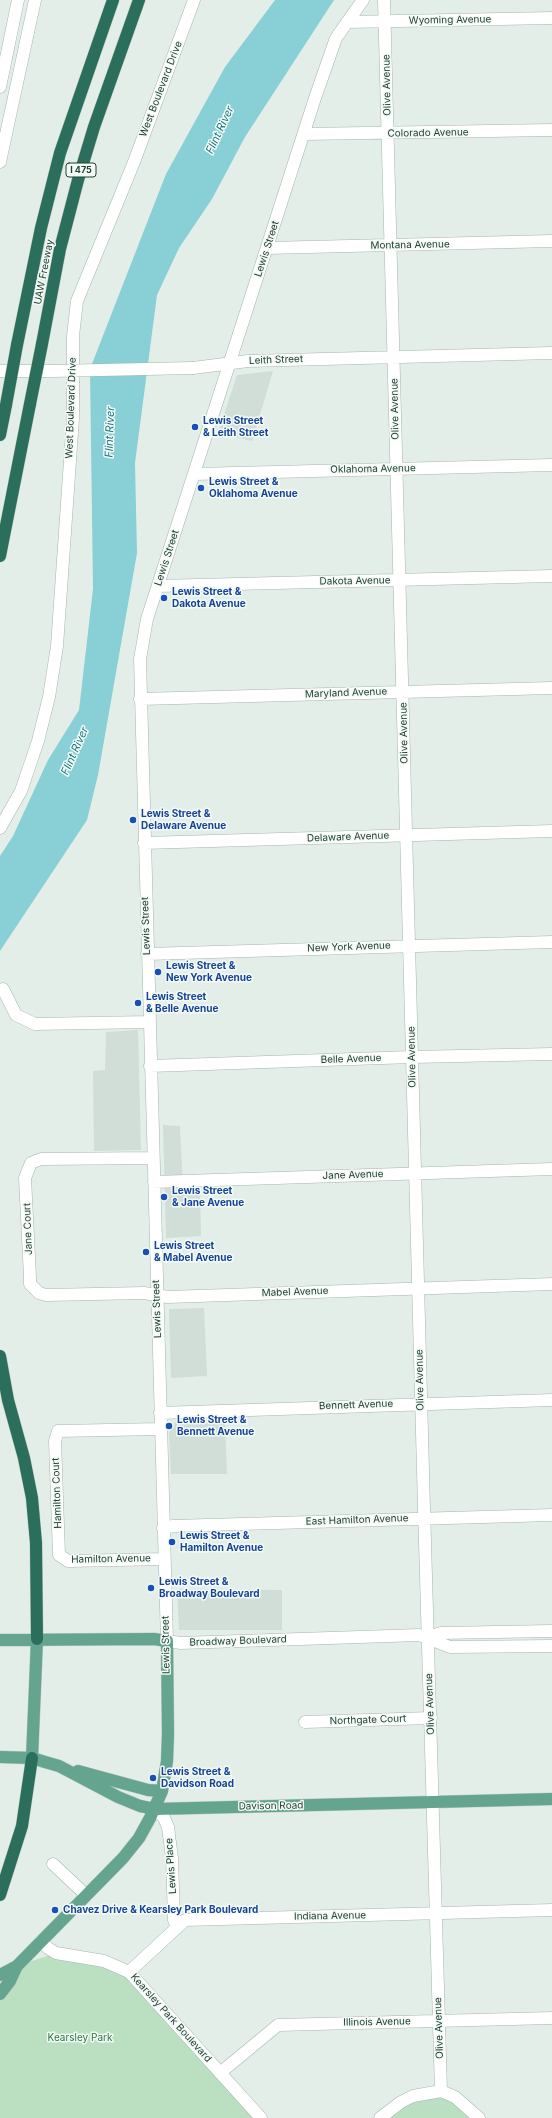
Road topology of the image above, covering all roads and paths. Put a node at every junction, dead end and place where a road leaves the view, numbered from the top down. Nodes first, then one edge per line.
1 (18, 0) edge
2 (35, 0) edge
3 (113, 0) edge
4 (138, 0) edge
5 (194, 0) edge
6 (363, 0) edge
7 (384, 0) edge
8 (552, 18) edge
9 (347, 22) junction
10 (385, 22) junction
11 (0, 88) edge
12 (552, 130) edge
13 (304, 134) junction
14 (388, 134) junction
15 (0, 162) edge
16 (552, 241) edge
17 (391, 245) junction
18 (268, 248) junction
19 (552, 353) edge
20 (394, 357) junction
21 (230, 363) junction
22 (0, 371) edge
23 (0, 435) edge
24 (552, 465) edge
25 (396, 469) junction
26 (195, 474) junction
27 (0, 556) edge
28 (552, 576) edge
29 (399, 580) junction
30 (158, 586) junction
31 (552, 688) edge
32 (403, 691) junction
33 (140, 699) junction
34 (0, 828) edge
35 (552, 831) edge
36 (407, 835) junction
37 (144, 844) junction
38 (552, 942) edge
39 (409, 945) junction
40 (147, 954) junction
41 (2, 989) dead end
42 (149, 1022) junction
43 (552, 1054) edge
44 (412, 1057) junction
45 (150, 1066) junction
46 (153, 1158) junction
47 (552, 1169) edge
48 (415, 1172) junction
49 (154, 1182) junction
50 (552, 1284) edge
51 (418, 1287) junction
52 (39, 1293) joint
53 (156, 1295) junction
54 (0, 1356) edge
55 (552, 1400) edge
56 (421, 1403) junction
57 (160, 1413) junction
58 (160, 1428) junction
59 (552, 1515) edge
60 (424, 1518) junction
61 (163, 1528) junction
62 (59, 1555) joint
63 (164, 1559) junction
64 (550, 1631) edge
65 (428, 1637) junction
66 (37, 1639) junction
67 (0, 1640) edge
68 (167, 1641) junction
69 (551, 1646) edge
70 (431, 1718) junction
71 (305, 1722) dead end
72 (0, 1757) edge
73 (32, 1758) junction
74 (59, 1766) junction
75 (162, 1791) junction
76 (552, 1799) edge
77 (432, 1802) junction
78 (155, 1809) junction
79 (52, 1864) dead end
80 (0, 1895) edge
81 (86, 1895) junction
82 (552, 1910) edge
83 (436, 1914) junction
84 (177, 1928) junction
85 (41, 1941) junction
86 (17, 1966) junction
87 (129, 1972) junction
88 (0, 1975) edge
89 (0, 1994) edge
90 (552, 2018) edge
91 (438, 2021) junction
92 (220, 2073) junction
93 (441, 2091) junction
94 (261, 2118) edge
95 (380, 2118) edge
96 (479, 2118) edge

1 - 11 street
2 - 15 street
3 - 23 highway, UAW Freeway / I 475, bridge
4 - 27 highway, UAW Freeway / I 475, bridge
5 - 34 street, West Boulevard Drive
6 - 9 street, Lewis Street
7 - 10 street, Olive Avenue
8 - 10 street, Wyoming Avenue
9 - 10 street, Wyoming Avenue
9 - 13 street, Lewis Street
10 - 14 street, Olive Avenue
12 - 14 street, Colorado Avenue
13 - 14 street, Colorado Avenue
13 - 18 street, Lewis Street
14 - 17 street, Olive Avenue
16 - 17 street, Montana Avenue
17 - 18 street, Montana Avenue
17 - 20 street, Olive Avenue
18 - 21 street, Lewis Street
19 - 20 street, Leith Street
20 - 21 street, Leith Street
20 - 25 street, Olive Avenue
21 - 22 street, Leith Street, bridge
21 - 26 street, Lewis Street
24 - 25 street, Oklahoma Avenue
25 - 26 street, Oklahoma Avenue
25 - 29 street, Olive Avenue
26 - 30 street, Lewis Street
28 - 29 street, Dakota Avenue
29 - 30 street, Dakota Avenue
29 - 32 street, Olive Avenue
30 - 33 street, Lewis Street
31 - 32 street, Maryland Avenue
32 - 33 street, Maryland Avenue
32 - 36 street, Olive Avenue
33 - 37 street, Lewis Street
35 - 36 street, Delaware Avenue
36 - 37 street, Delaware Avenue
36 - 39 street, Olive Avenue
37 - 40 street, Lewis Street
38 - 39 street, New York Avenue
39 - 40 street, New York Avenue
39 - 44 street, Olive Avenue
40 - 42 street, Lewis Street
41 - 42 street
42 - 45 street, Lewis Street
43 - 44 street, Belle Avenue
44 - 45 street, Belle Avenue
44 - 48 street, Olive Avenue
45 - 46 street, Lewis Street
46 - 49 street, Lewis Street
46 - 52 street, Jane Court
47 - 48 street, Jane Avenue
48 - 49 street, Jane Avenue
48 - 51 street, Olive Avenue
49 - 53 street, Lewis Street
50 - 51 street, Mabel Avenue
51 - 53 street, Mabel Avenue
51 - 56 street, Olive Avenue
52 - 53 street, Mabel Avenue
53 - 57 street, Lewis Street
54 - 66 highway
55 - 56 street, Bennett Avenue
56 - 57 street, Bennett Avenue
56 - 60 street, Olive Avenue
57 - 58 street, Lewis Street
58 - 61 street, Lewis Street
58 - 62 street, Hamilton Court
59 - 60 street, East Hamilton Avenue
60 - 61 street, East Hamilton Avenue
60 - 65 street, Olive Avenue
61 - 63 street, Lewis Street
62 - 63 street, Hamilton Avenue
63 - 68 street, Lewis Street
64 - 65 street, Broadway Boulevard
64 - 69 street
65 - 68 street, Broadway Boulevard
65 - 69 street, Broadway Boulevard
65 - 70 street, Olive Avenue
66 - 67 main road, Broadway Boulevard
66 - 68 main road, Broadway Boulevard
66 - 73 main road
68 - 75 main road, Lewis Street
70 - 71 street, Northgate Court
70 - 77 street, Olive Avenue
72 - 73 main road, Davison Road
73 - 74 main road, Davison Road
73 - 80 highway
74 - 75 main road
74 - 78 main road, Davison Road
75 - 78 main road, Lewis Street
76 - 77 main road, Davison Road
77 - 78 main road, Davison Road
77 - 83 street, Olive Avenue
78 - 81 main road, Lewis Street
78 - 84 street, Lewis Place
79 - 81 street
81 - 85 main road, Lewis Street
82 - 83 street, Indiana Avenue
83 - 84 street, Indiana Avenue
83 - 91 street, Olive Avenue
84 - 87 street, Indiana Avenue
85 - 86 main road, Lewis Street
85 - 87 street, Kearsley Park Boulevard
86 - 88 main road
86 - 89 main road
87 - 92 street, Kearsley Park Boulevard
90 - 91 street, Illinois Avenue
91 - 92 street, Illinois Avenue
91 - 93 street, Olive Avenue
92 - 94 street, Kearsley Park Boulevard
93 - 95 street
93 - 96 street

